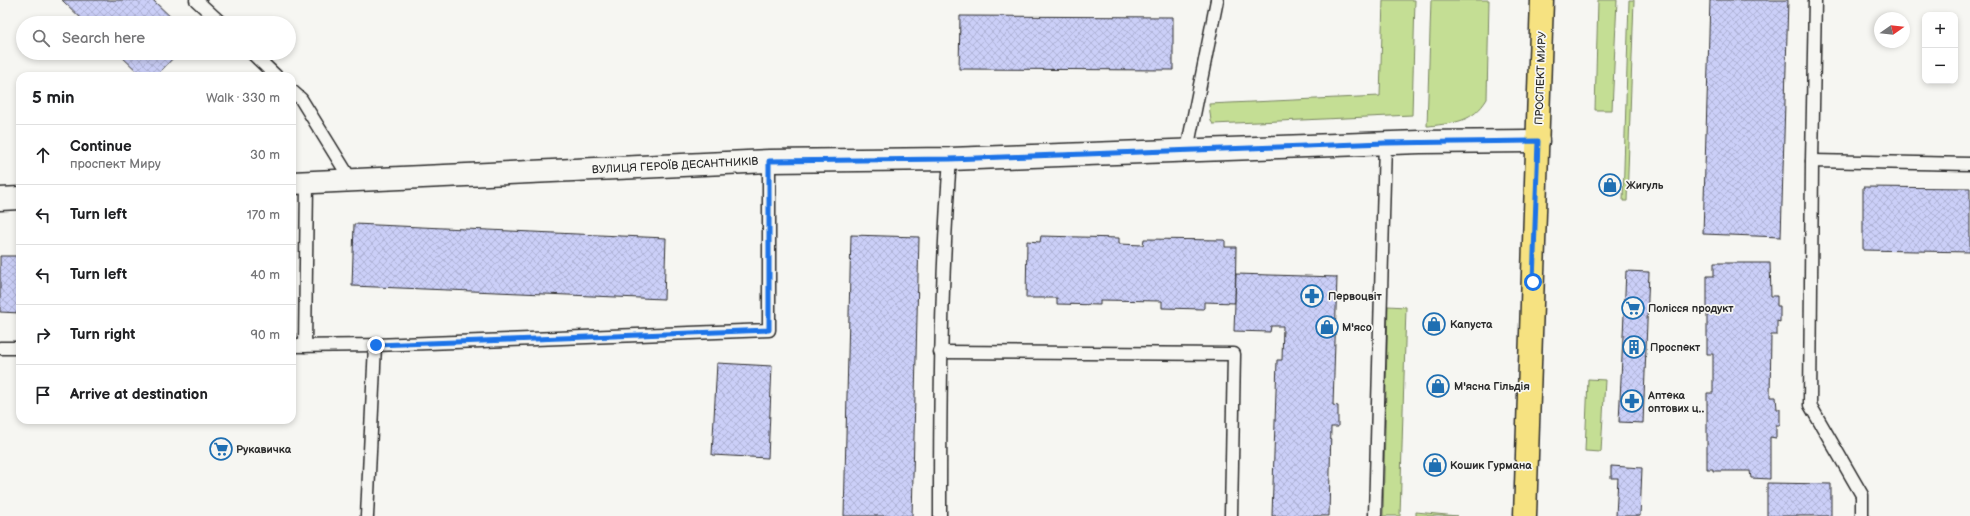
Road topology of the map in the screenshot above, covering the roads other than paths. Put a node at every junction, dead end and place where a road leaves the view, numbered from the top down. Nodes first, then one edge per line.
1 (196, 0) edge
2 (1217, 0) edge
3 (1542, 0) edge
4 (1815, 0) edge
5 (213, 16) edge
6 (259, 60) edge
7 (272, 72) edge
8 (296, 95) edge
9 (1538, 141) junction
10 (1385, 143) junction
11 (1187, 150) junction
12 (950, 159) junction
13 (769, 161) junction
14 (1812, 161) junction
15 (1970, 164) edge
16 (351, 180) junction
17 (299, 182) edge
18 (16, 198) edge
19 (0, 199) edge
20 (376, 345) junction
21 (296, 346) edge
22 (305, 346) junction
23 (0, 348) edge
24 (16, 348) edge
25 (940, 352) junction
26 (368, 516) edge
27 (940, 516) edge
28 (1231, 516) edge
29 (1375, 516) edge
30 (1525, 516) edge
31 (1862, 516) edge

1 - 5 lane
2 - 11 lane
3 - 9 main road, ПРОСПЕКТ МИРУ
4 - 14 lane
6 - 7 lane
8 - 16 lane
9 - 10 street, ВУЛИЦЯ ГЕРОЇВ ДЕСАНТНИКІВ
9 - 30 main road, ПРОСПЕКТ МИРУ
10 - 11 street, ВУЛИЦЯ ГЕРОЇВ ДЕСАНТНИКІВ
10 - 29 lane
11 - 12 street, ВУЛИЦЯ ГЕРОЇВ ДЕСАНТНИКІВ
12 - 13 street, ВУЛИЦЯ ГЕРОЇВ ДЕСАНТНИКІВ
12 - 25 lane
13 - 16 street, ВУЛИЦЯ ГЕРОЇВ ДЕСАНТНИКІВ
13 - 20 lane
14 - 15 lane
14 - 31 lane
16 - 17 street, ВУЛИЦЯ ГЕРОЇВ ДЕСАНТНИКІВ
17 - 22 lane
18 - 19 street
20 - 22 lane
20 - 26 lane
21 - 22 lane
23 - 24 lane
25 - 27 lane
25 - 28 lane

